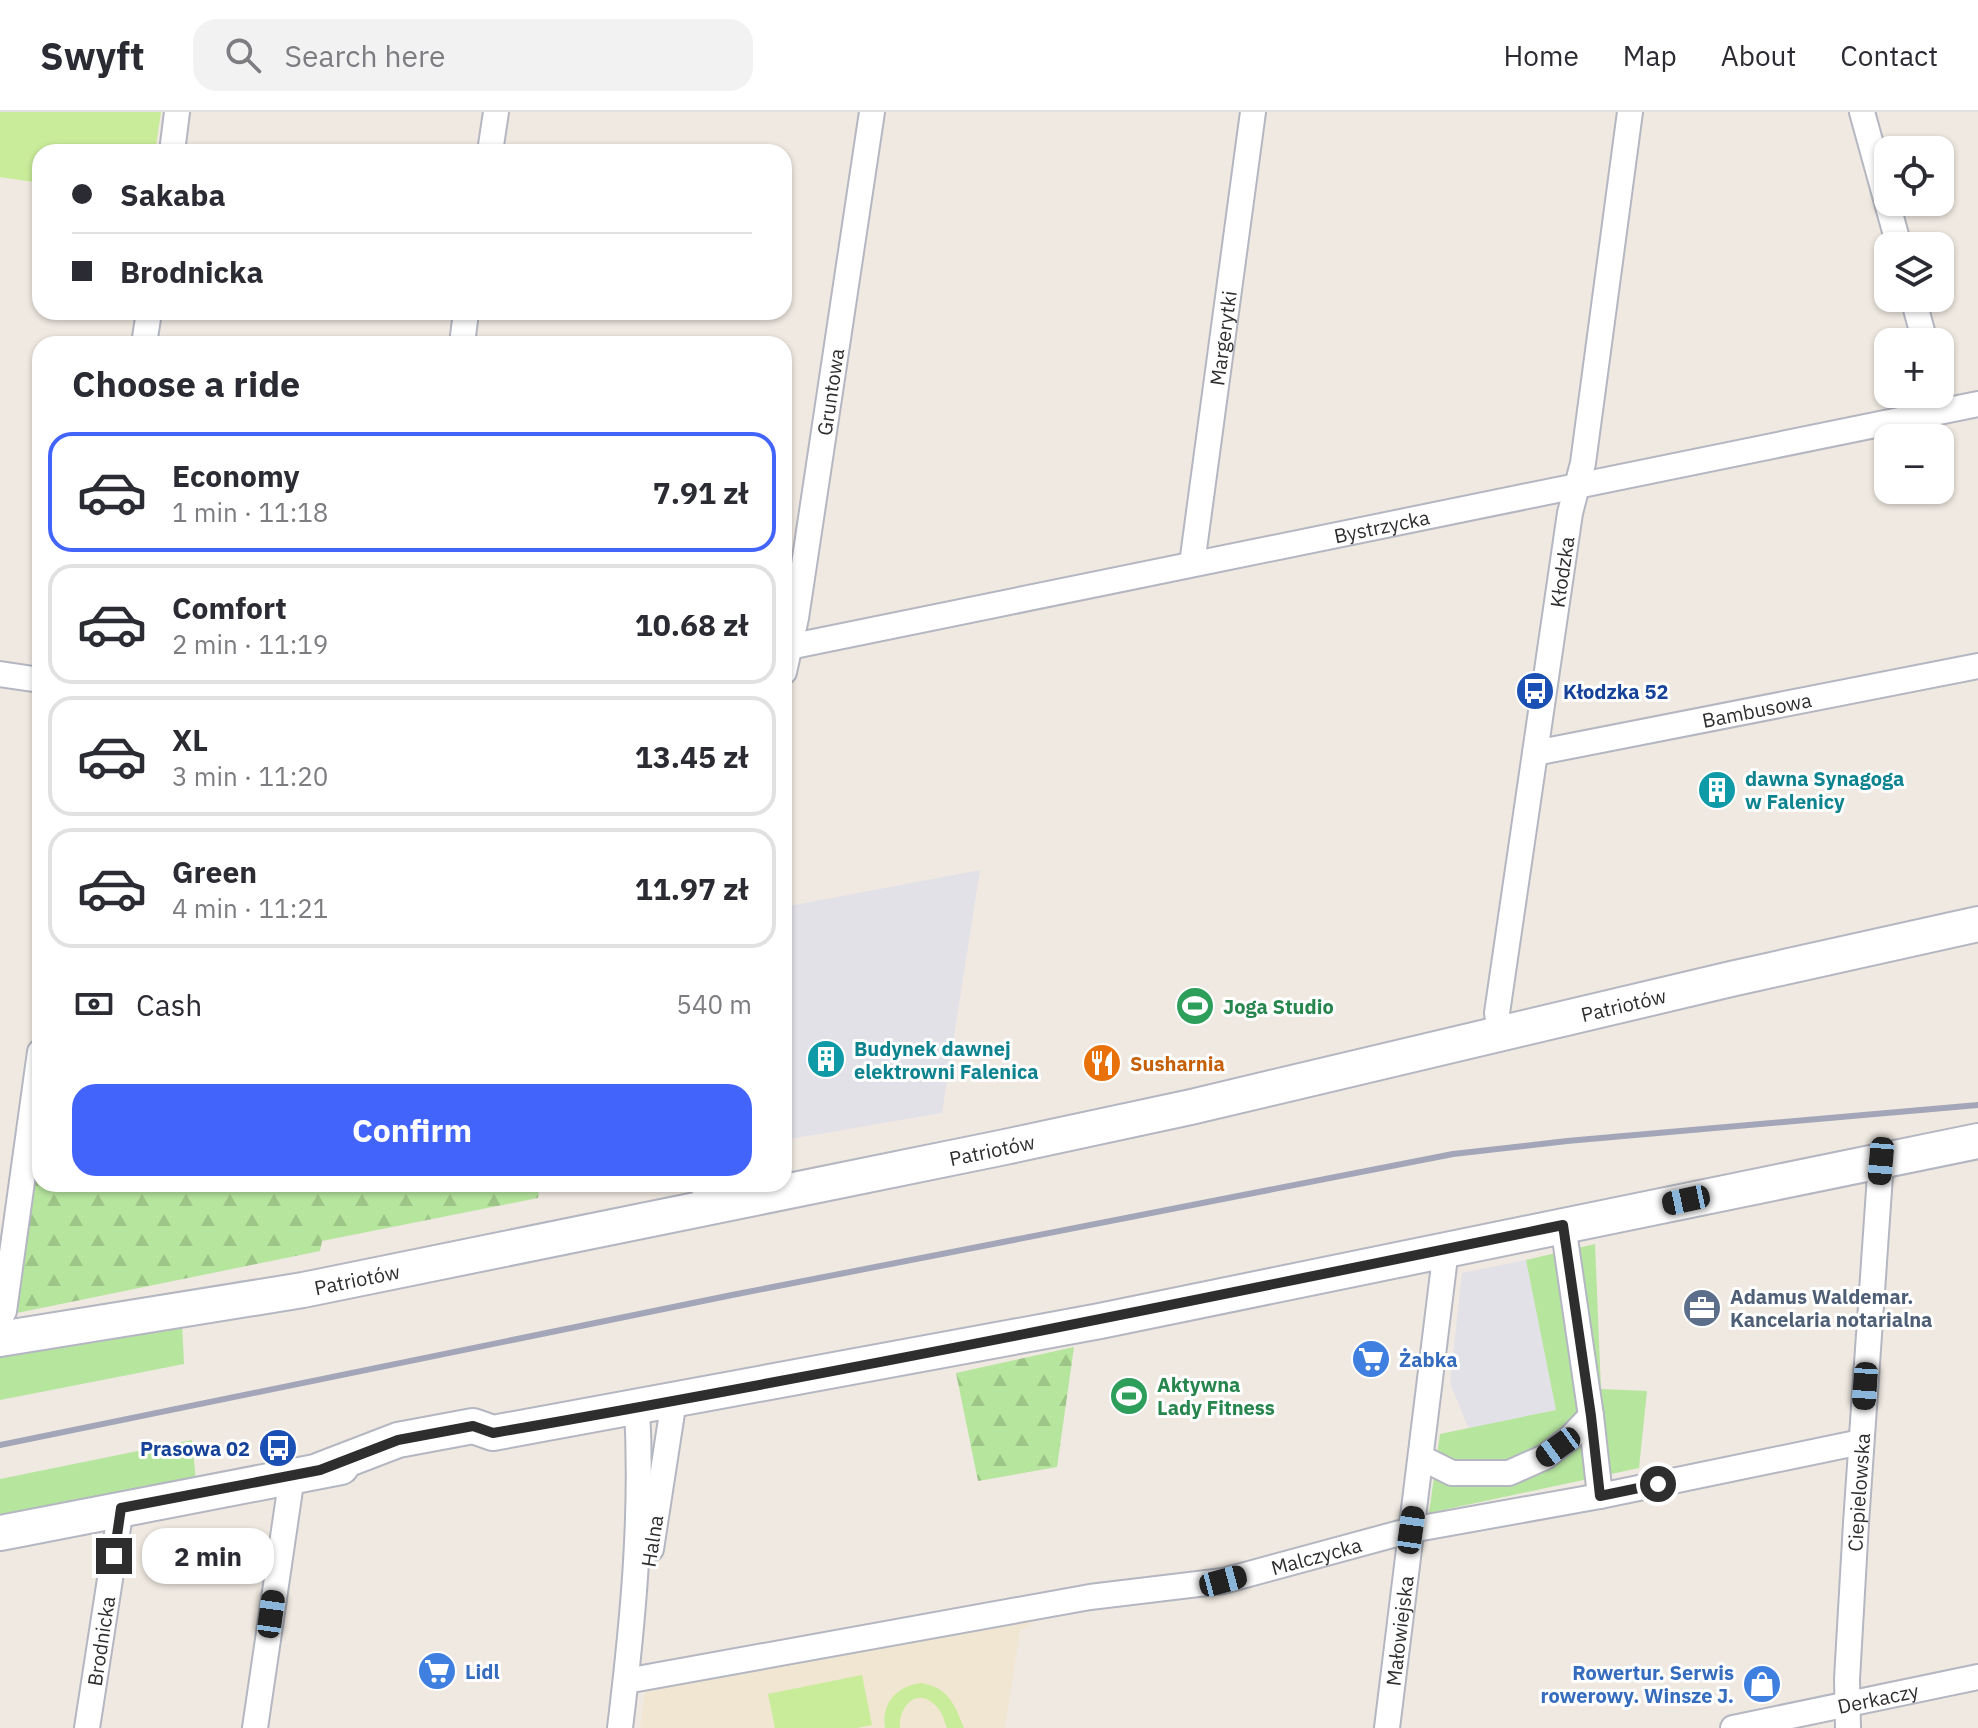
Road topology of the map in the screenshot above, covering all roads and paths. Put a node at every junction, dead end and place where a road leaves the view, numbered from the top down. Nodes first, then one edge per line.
1 (177, 112) edge
2 (496, 112) edge
3 (872, 112) edge
4 (1253, 112) edge
5 (1630, 112) edge
6 (1862, 112) edge
7 (173, 144) edge
8 (491, 144) edge
9 (1895, 232) edge
10 (1954, 403) edge
11 (1978, 404) edge
12 (1915, 408) edge
13 (1577, 486) junction
14 (1192, 564) junction
15 (792, 616) edge
16 (792, 647) edge
17 (1978, 666) edge
18 (0, 674) edge
19 (32, 679) edge
20 (1535, 753) junction
21 (1978, 924) edge
22 (1500, 1033) junction
23 (32, 1108) edge
24 (1978, 1141) edge
25 (1881, 1161) junction
26 (792, 1180) edge
27 (727, 1192) edge
28 (705, 1196) edge
29 (1563, 1225) junction
30 (1446, 1249) junction
31 (1, 1323) edge
32 (674, 1400) junction
33 (637, 1408) junction
34 (1591, 1416) junction
35 (1861, 1442) junction
36 (1422, 1458) junction
37 (306, 1473) junction
38 (1600, 1496) junction
39 (121, 1508) junction
40 (1411, 1530) junction
41 (0, 1533) edge
42 (1978, 1677) edge
43 (626, 1681) junction
44 (1849, 1716) edge
45 (87, 1728) edge
46 (255, 1728) edge
47 (620, 1728) edge
48 (1387, 1728) edge
49 (1733, 1728) edge

1 - 7 street
2 - 8 street
3 - 15 street, Gruntowa
4 - 14 street, Margerytki
5 - 13 street, Kłodzka
6 - 9 street
10 - 11 street, Bystrzycka
12 - 13 street, Bystrzycka
13 - 14 street, Bystrzycka
13 - 20 street, Kłodzka
14 - 16 street, Bystrzycka
17 - 20 street, Bambusowa
18 - 19 street
20 - 22 street, Kłodzka
21 - 22 main road, Patriotów
22 - 26 main road, Patriotów
23 - 31 street
24 - 25 main road
25 - 29 main road
25 - 35 street, Ciepielowska
27 - 28 main road, Patriotów
28 - 31 main road, Patriotów
29 - 30 main road
29 - 34 street
30 - 32 main road
30 - 36 street, Małowiejska
32 - 33 main road
32 - 43 street, Halna
33 - 37 main road
33 - 43 street, Halna
34 - 36 street
34 - 38 street
35 - 38 street, Malczycka
35 - 44 street, Ciepielowska
36 - 40 street, Małowiejska
37 - 39 main road
37 - 46 street
38 - 40 street, Malczycka
39 - 41 main road
39 - 45 street, Brodnicka
40 - 43 street, Malczycka
40 - 48 street, Małowiejska
42 - 44 street, Derkaczy
43 - 47 street, Halna
44 - 49 street, Derkaczy

